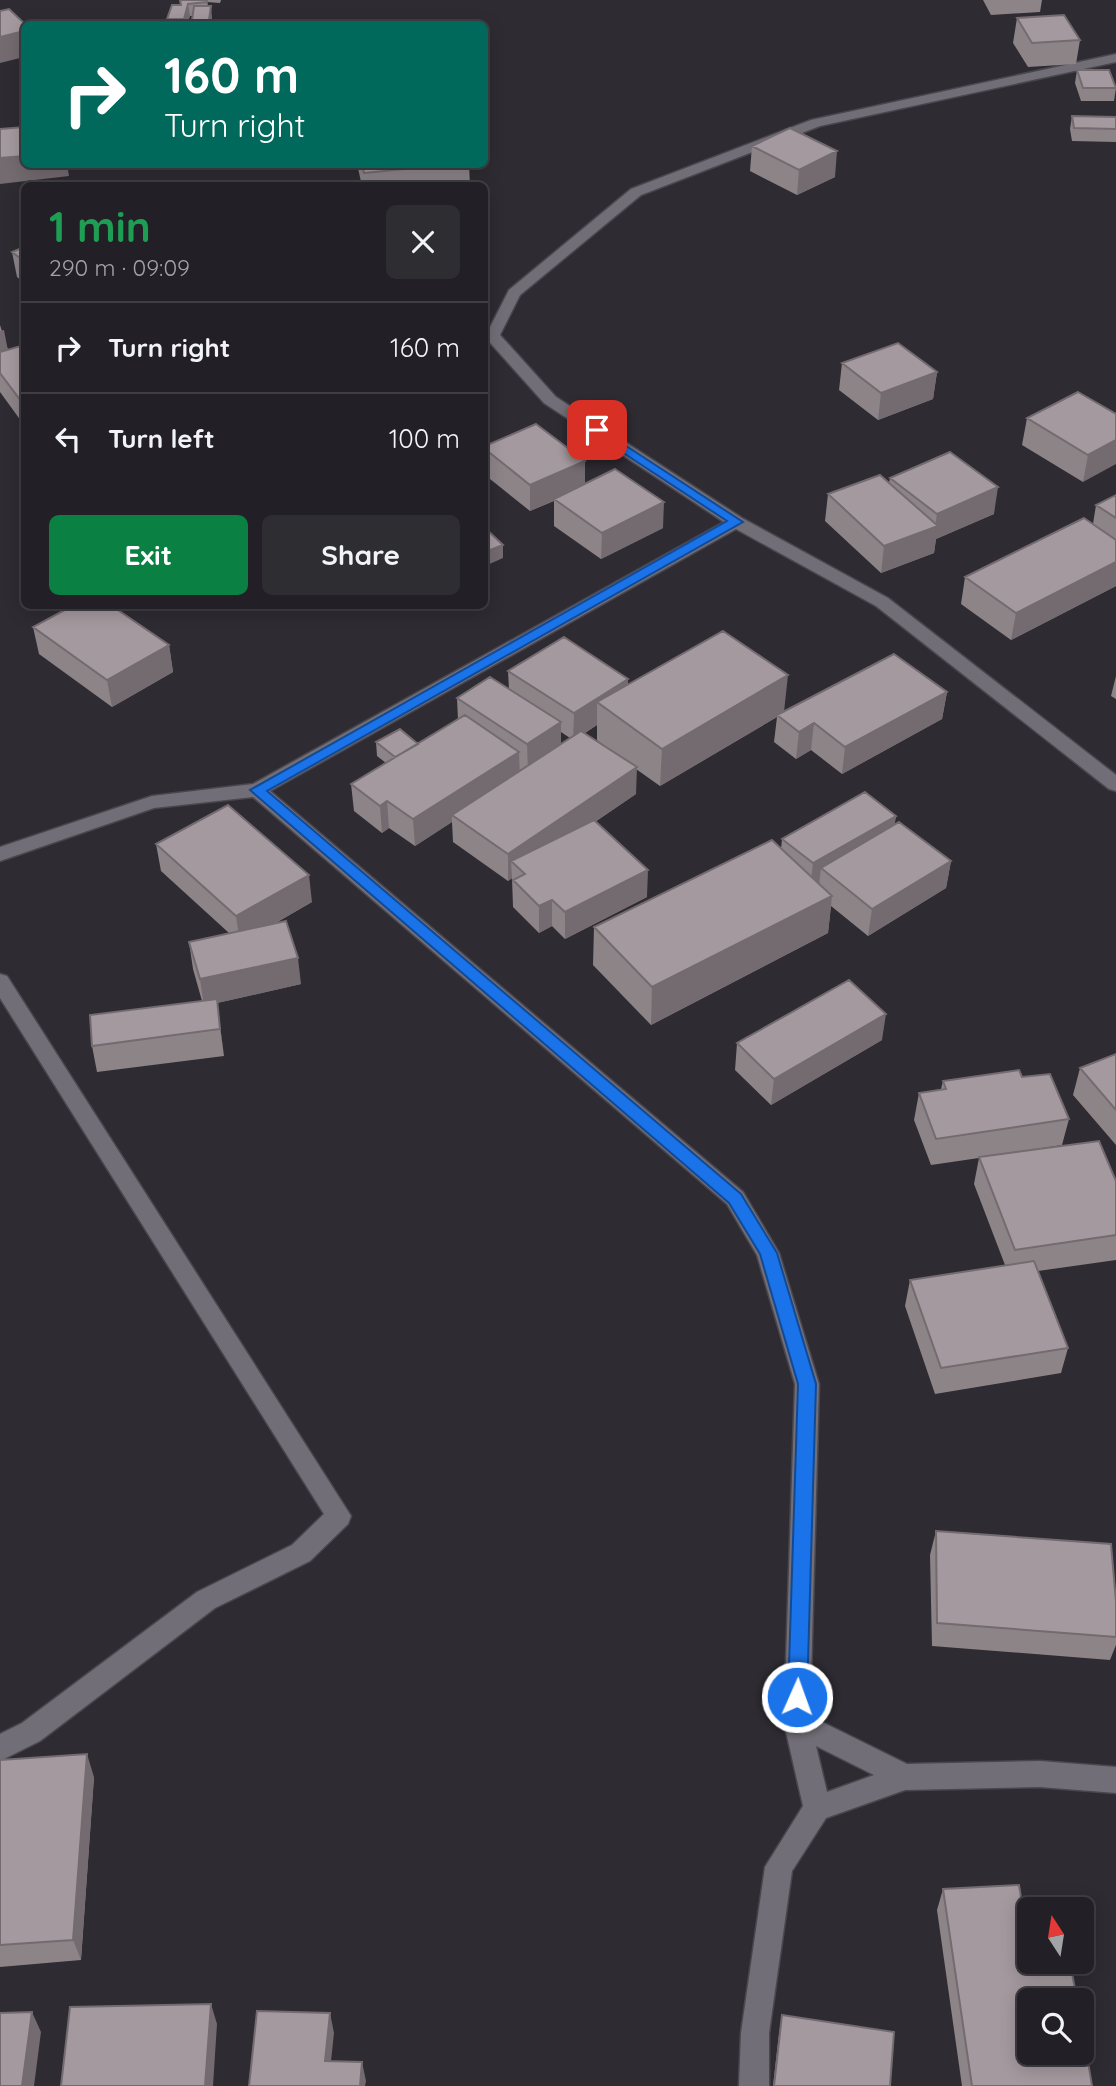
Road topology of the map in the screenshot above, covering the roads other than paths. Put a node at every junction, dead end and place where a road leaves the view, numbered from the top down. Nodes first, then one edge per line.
1 (1116, 58) edge
2 (736, 522) junction
3 (1116, 785) edge
4 (257, 790) junction
5 (0, 854) edge
6 (0, 981) edge
7 (797, 1723) junction
8 (0, 1748) edge
9 (905, 1777) junction
10 (1116, 1780) edge
11 (817, 1808) junction
12 (754, 2086) edge

1 - 2 street
2 - 3 street
2 - 4 street
4 - 5 street
4 - 7 street
6 - 8 street
7 - 9 street
7 - 11 street
9 - 10 street
9 - 11 street
11 - 12 street

